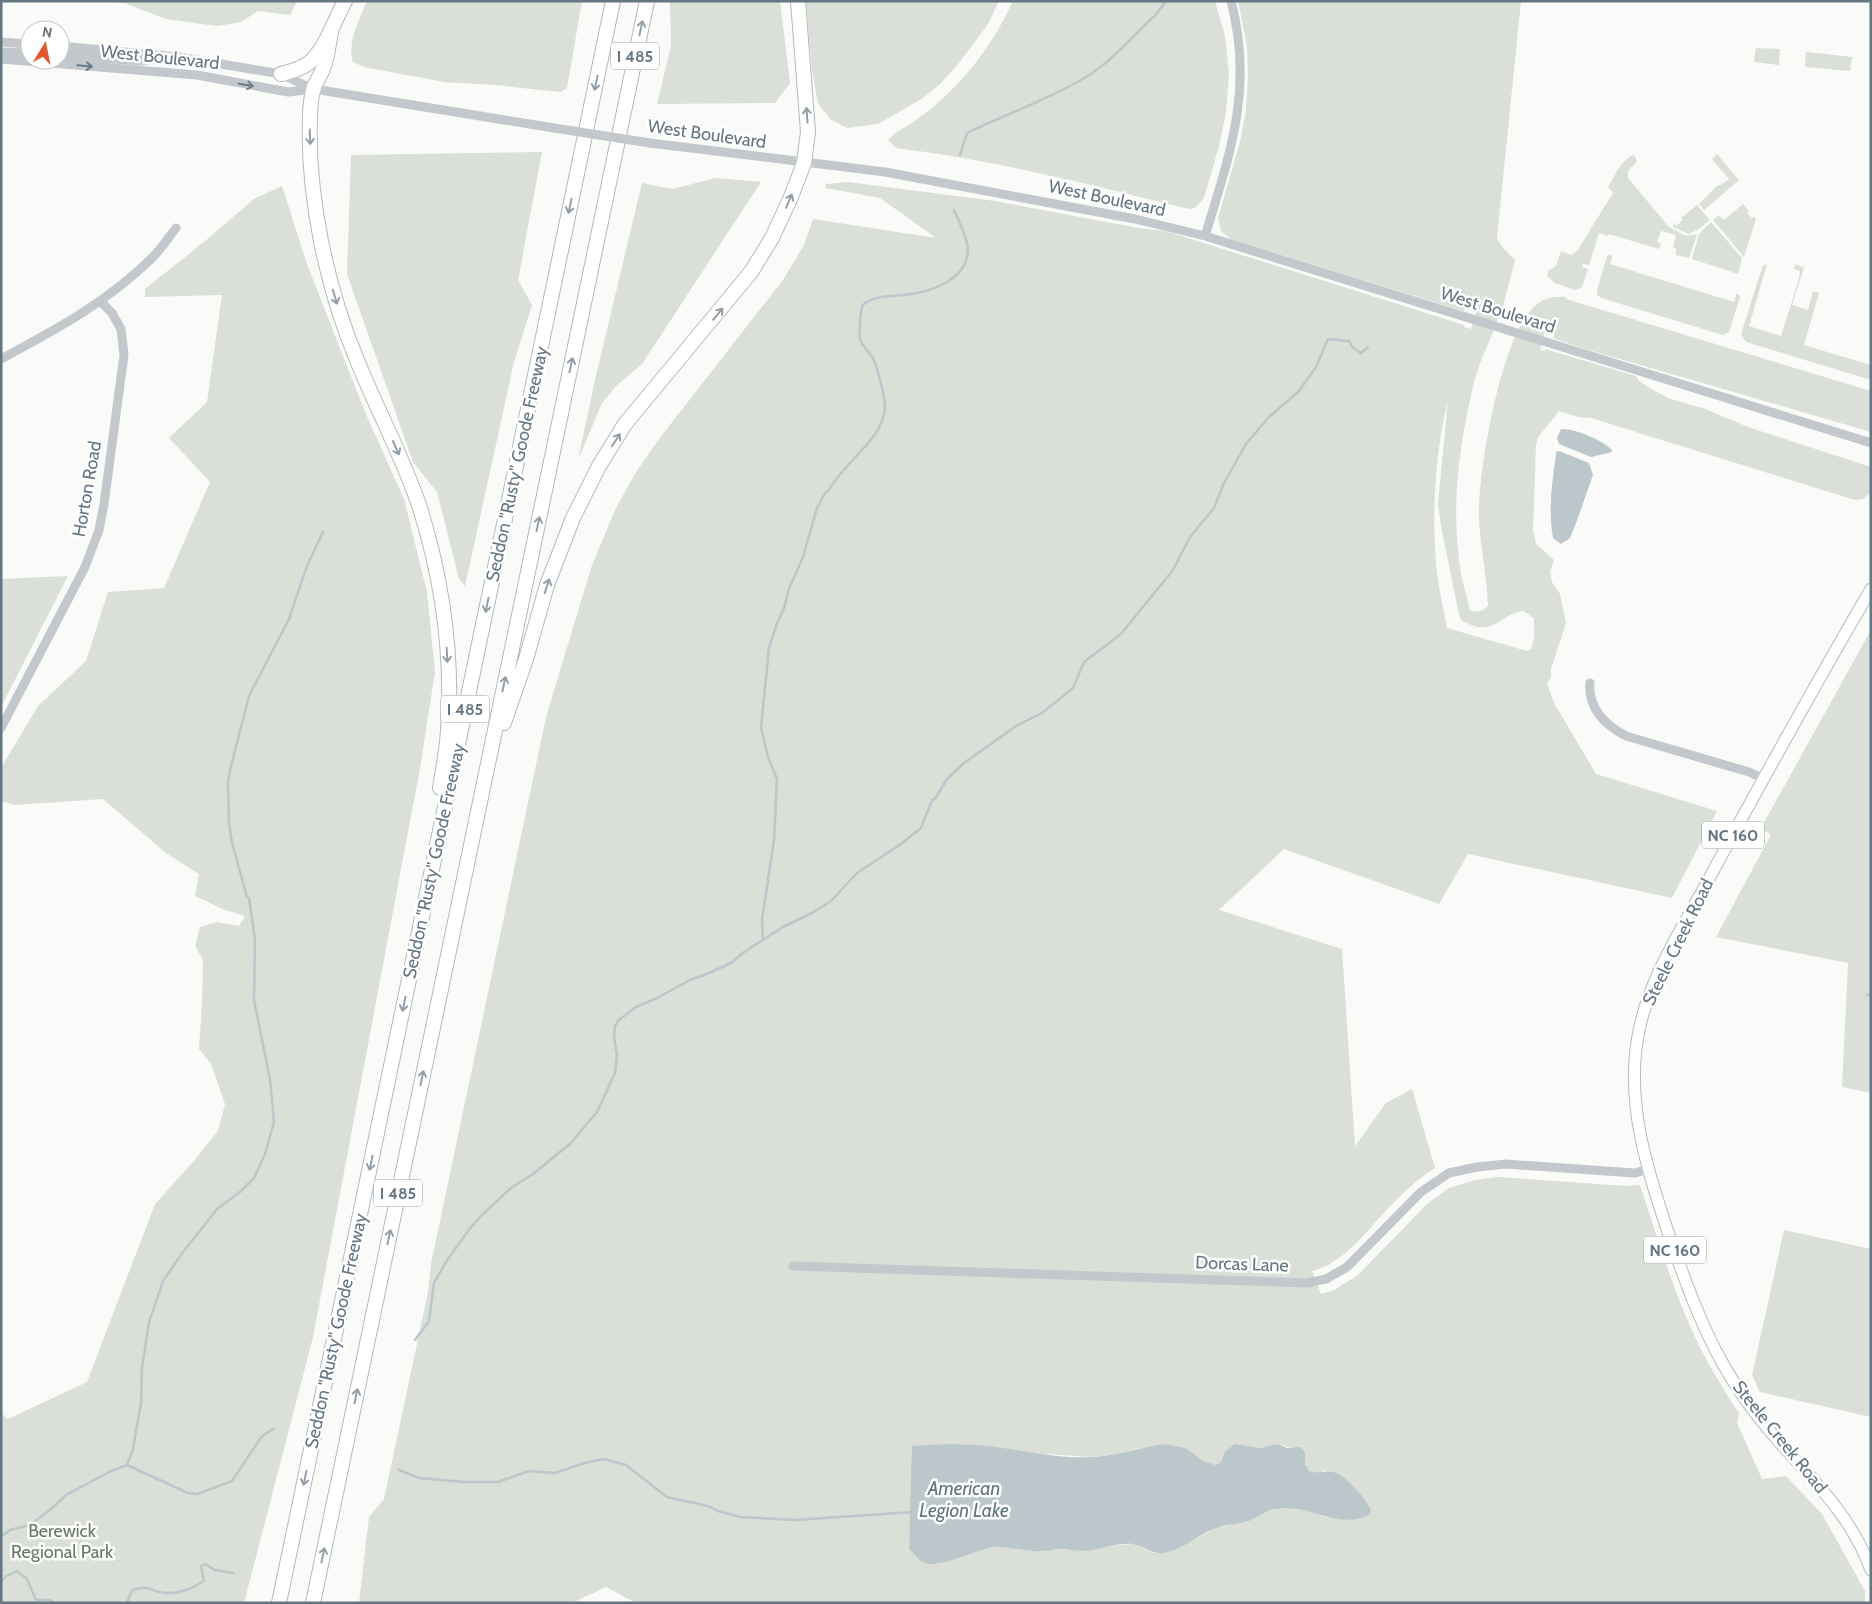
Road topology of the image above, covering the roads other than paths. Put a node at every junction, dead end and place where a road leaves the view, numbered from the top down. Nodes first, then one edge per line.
1 (345, 1) edge
2 (613, 1) edge
3 (646, 1) edge
4 (798, 1) edge
5 (1231, 1) edge
6 (331, 31) junction
7 (1, 42) edge
8 (20, 43) edge
9 (70, 47) edge
10 (1, 52) edge
11 (20, 53) edge
12 (70, 56) edge
13 (179, 57) junction
14 (1, 59) edge
15 (20, 60) edge
16 (70, 63) edge
17 (282, 74) junction
18 (314, 89) junction
19 (804, 163) junction
20 (176, 228) dead end
21 (1205, 236) junction
22 (101, 302) junction
23 (1, 359) edge
24 (1871, 443) edge
25 (1871, 589) edge
26 (1590, 683) dead end
27 (1, 728) edge
28 (1764, 779) junction
29 (484, 783) junction
30 (425, 903) junction
31 (1648, 1169) junction
32 (793, 1266) dead end
33 (1871, 1570) edge
34 (279, 1603) edge
35 (313, 1603) edge

1 - 6 highway
2 -> 30 highway, Seddon "Rusty" Goode Freeway / I 485
29 -> 3 highway, Seddon "Rusty" Goode Freeway / I 485
19 -> 4 highway
5 - 21 street
6 - 17 highway
6 - 18 highway
7 - 8 street
9 - 13 street, West Boulevard
10 - 11 street
12 - 13 street
13 - 17 street, West Boulevard
14 - 15 street, West Boulevard
16 -> 18 street, West Boulevard
17 - 18 street, West Boulevard
18 - 19 street, West Boulevard, bridge
18 -> 30 highway
19 - 21 street, West Boulevard
29 -> 19 highway
20 - 22 street
21 - 24 street, West Boulevard
22 - 23 street
22 - 27 street, Horton Road
25 - 28 main road, Steele Creek Road / NC 160
26 - 28 street
28 - 31 main road, Steele Creek Road / NC 160
35 -> 29 highway, Seddon "Rusty" Goode Freeway / I 485
30 -> 34 highway, Seddon "Rusty" Goode Freeway / I 485
31 - 32 street, Dorcas Lane
31 - 33 main road, Steele Creek Road / NC 160

